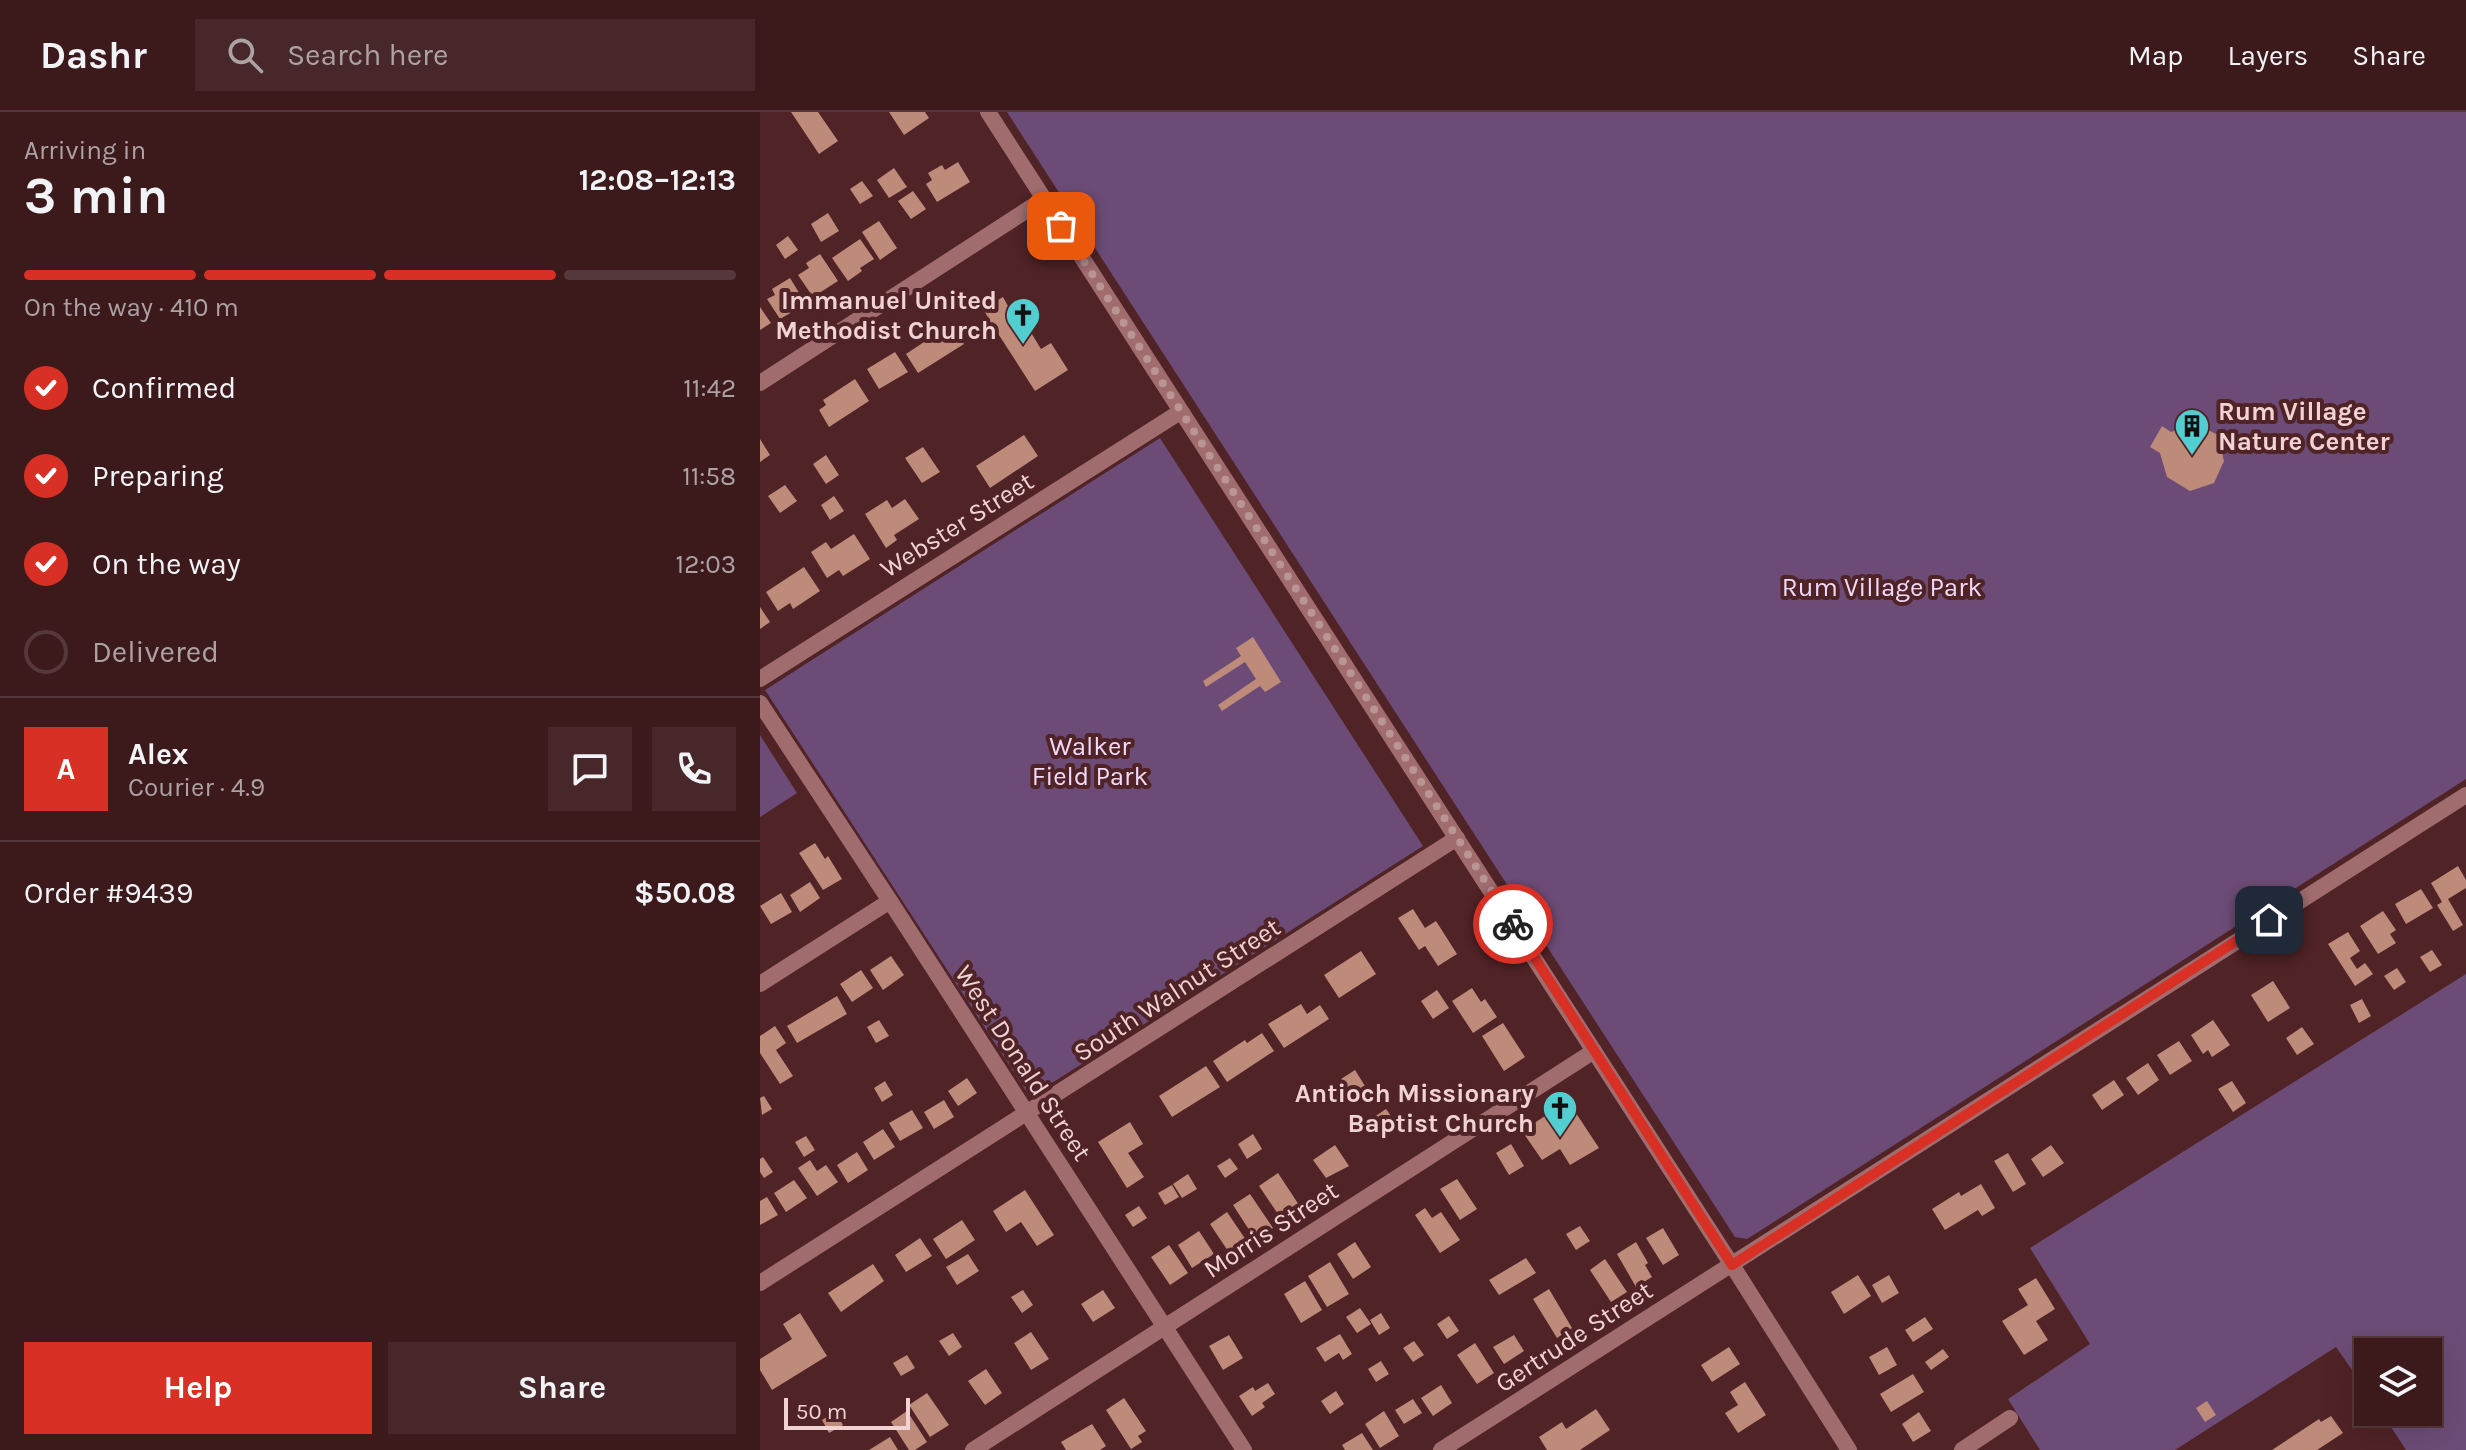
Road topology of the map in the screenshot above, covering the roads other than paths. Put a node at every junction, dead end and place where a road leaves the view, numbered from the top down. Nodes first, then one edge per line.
1 (988, 112) edge
2 (1044, 199) junction
3 (760, 383) edge
4 (1180, 412) junction
5 (760, 679) edge
6 (760, 703) edge
7 (2466, 795) edge
8 (1457, 838) junction
9 (890, 901) junction
10 (760, 984) edge
11 (1594, 1051) junction
12 (1028, 1114) junction
13 (1732, 1265) junction
14 (760, 1283) edge
15 (1165, 1327) junction
16 (2010, 1418) dead end
17 (973, 1450) edge
18 (1244, 1450) edge
19 (1441, 1450) edge
20 (1849, 1450) edge
21 (1962, 1450) edge

1 - 2 street
2 - 3 street
2 - 4 street
4 - 5 street, Webster Street
4 - 8 street
6 - 9 street, West Donald Street
7 - 13 street, Gertrude Street
8 - 11 street
8 - 12 street, South Walnut Street
9 - 10 street
9 - 12 street, West Donald Street
11 - 13 street
11 - 15 street, Morris Street
12 - 14 street, South Walnut Street
12 - 15 street, West Donald Street
13 - 19 street, Gertrude Street
13 - 20 street
15 - 17 street, Morris Street
15 - 18 street, West Donald Street
16 - 21 street

